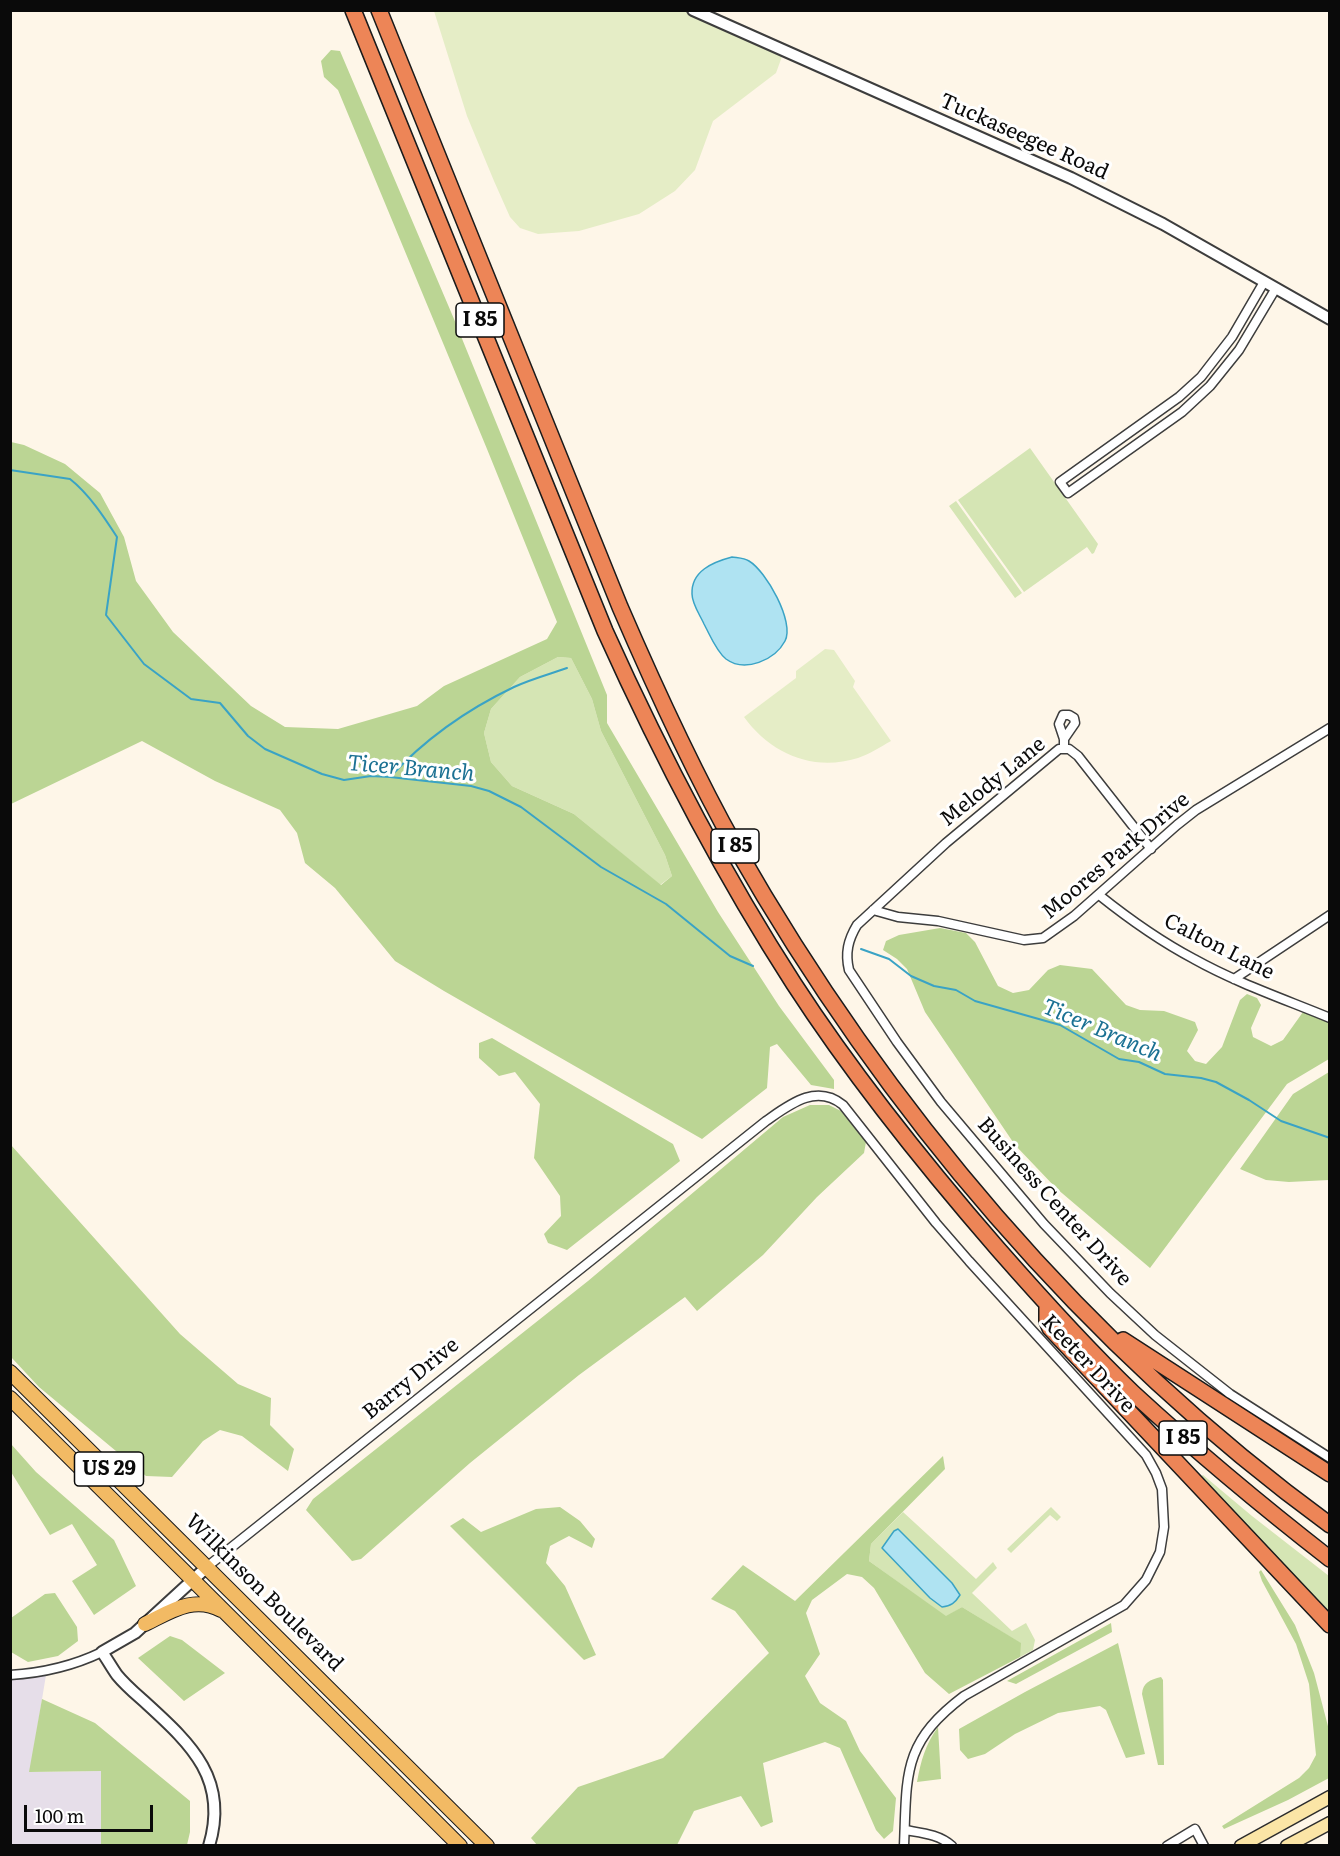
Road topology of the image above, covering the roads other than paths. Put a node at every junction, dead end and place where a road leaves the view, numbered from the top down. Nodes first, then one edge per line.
1 (353, 10) edge
2 (379, 10) edge
3 (693, 10) edge
4 (1264, 282) junction
5 (1276, 288) junction
6 (1329, 319) edge
7 (1329, 728) edge
8 (1151, 849) junction
9 (1099, 895) junction
10 (873, 910) junction
11 (1329, 915) edge
12 (1234, 979) junction
13 (1329, 1018) edge
14 (828, 1096) joint
15 (1047, 1305) junction
16 (1096, 1322) junction
17 (10, 1372) edge
18 (10, 1398) edge
19 (1329, 1458) edge
20 (1329, 1474) edge
21 (1329, 1525) edge
22 (1329, 1559) edge
23 (208, 1566) junction
24 (194, 1580) junction
25 (228, 1614) junction
26 (145, 1624) junction
27 (1329, 1625) edge
28 (102, 1652) junction
29 (10, 1676) edge
30 (1329, 1797) edge
31 (1329, 1823) edge
32 (442, 1827) junction
33 (905, 1830) junction
34 (209, 1845) edge
35 (460, 1845) edge
36 (474, 1845) edge
37 (487, 1845) edge
38 (904, 1845) edge
39 (952, 1845) edge
40 (1167, 1845) edge
41 (1204, 1845) edge
42 (1241, 1845) edge
43 (1287, 1845) edge

1 - 15 highway, I 85
2 - 16 highway, I 85
3 - 4 street, Tuckaseegee Road
4 - 5 street, Tuckaseegee Road
4 - 5 street
5 - 6 street, Tuckaseegee Road
7 - 8 street, Moores Park Drive
8 - 9 street, Moores Park Drive
8 - 10 street, Melody Lane
9 - 10 street, Moores Park Drive
9 - 12 street, Calton Lane
10 - 19 street, Business Center Drive
11 - 12 street
12 - 13 street, Calton Lane
14 - 23 street, Barry Drive
14 - 33 street, Keeter Drive
15 - 22 highway, I 85
15 - 27 highway
16 - 20 highway
16 - 21 highway, I 85
17 - 23 main road, Wilkinson Boulevard / US 29
18 - 24 main road, Wilkinson Boulevard / US 29
23 - 24 street, Barry Drive
23 - 37 main road, Wilkinson Boulevard / US 29
24 - 25 main road, Wilkinson Boulevard / US 29
24 - 26 street, Barry Drive
25 - 26 main road
25 - 32 main road, Wilkinson Boulevard / US 29
26 - 28 street, Barry Drive
28 - 29 street, Barry Drive
28 - 34 street
30 - 42 main road
31 - 43 main road
32 - 35 main road, Wilkinson Boulevard / US 29
32 - 36 main road
33 - 38 street, Keeter Drive
33 - 39 street
40 - 41 street

